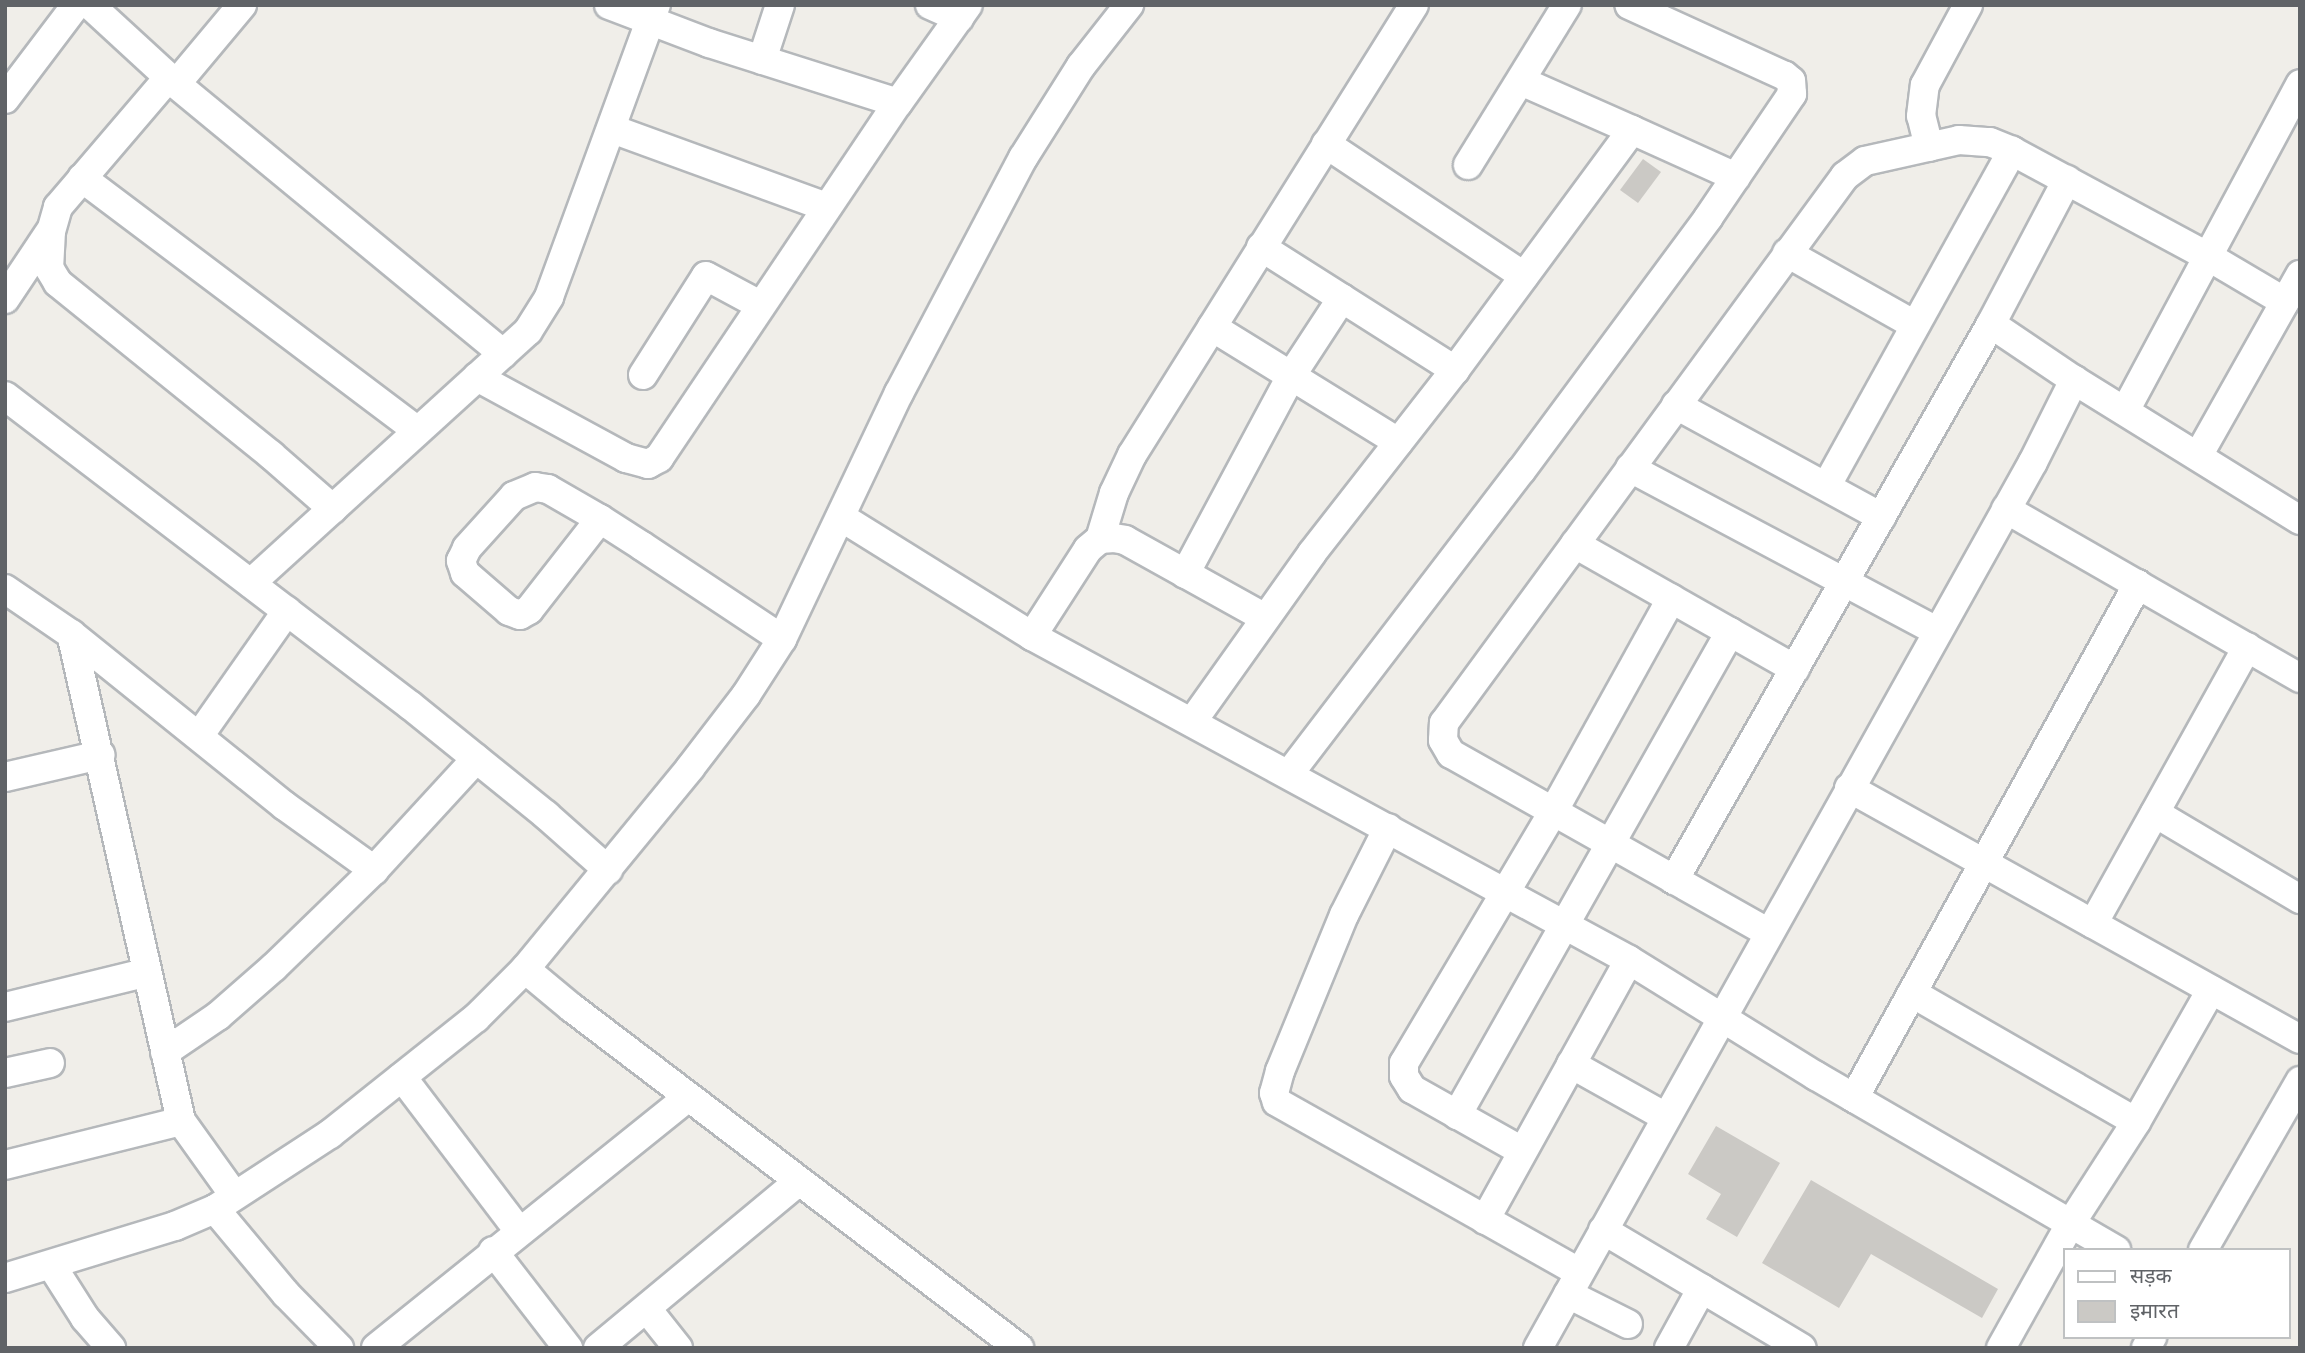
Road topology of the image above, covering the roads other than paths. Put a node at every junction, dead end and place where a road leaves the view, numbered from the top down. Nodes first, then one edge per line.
1 (76, 5) edge
2 (90, 5) edge
3 (242, 5) edge
4 (610, 5) edge
5 (780, 5) edge
6 (930, 5) edge
7 (1129, 5) edge
8 (1414, 5) edge
9 (1567, 5) edge
10 (1629, 5) edge
11 (1968, 5) edge
12 (964, 11) edge
13 (654, 12) edge
14 (762, 60) junction
15 (172, 80) junction
16 (1521, 81) junction
17 (2300, 84) edge
18 (5, 99) edge
19 (898, 103) junction
20 (612, 129) junction
21 (1632, 131) junction
22 (1326, 144) junction
23 (1929, 147) junction
24 (2012, 151) junction
25 (1468, 165) dead end
26 (1736, 177) junction
27 (82, 178) junction
28 (2067, 180) junction
29 (826, 206) junction
30 (51, 231) junction
31 (1261, 247) junction
32 (1787, 253) junction
33 (2208, 257) junction
34 (2300, 275) edge
35 (1524, 276) junction
36 (1342, 298) junction
37 (5, 299) edge
38 (2285, 302) junction
39 (760, 305) junction
40 (1991, 324) junction
41 (1915, 325) junction
42 (1212, 327) junction
43 (503, 354) junction
44 (1455, 370) junction
45 (643, 375) dead end
46 (1291, 376) junction
47 (477, 377) junction
48 (2074, 380) junction
49 (5, 396) edge
50 (1676, 405) junction
51 (2125, 411) junction
52 (417, 430) junction
53 (1398, 443) junction
54 (2199, 456) junction
55 (1630, 468) junction
56 (1827, 485) junction
57 (333, 509) junction
58 (2006, 509) junction
59 (1881, 516) junction
60 (841, 517) junction
61 (600, 519) junction
62 (2300, 520) edge
63 (1100, 539) junction
64 (1575, 544) junction
65 (1185, 574) junction
66 (1844, 581) junction
67 (251, 583) junction
68 (2138, 584) junction
69 (5, 589) edge
70 (1671, 599) junction
71 (287, 611) junction
72 (1265, 618) junction
73 (1937, 631) junction
74 (1730, 632) junction
75 (71, 634) junction
76 (1032, 636) junction
77 (782, 639) junction
78 (2247, 647) junction
79 (1794, 669) junction
80 (2300, 678) edge
81 (1192, 722) junction
82 (199, 736) junction
83 (100, 755) junction
84 (476, 759) junction
85 (1289, 774) junction
86 (5, 777) edge
87 (1849, 788) junction
88 (1553, 812) junction
89 (2155, 813) junction
90 (1388, 828) junction
91 (1612, 845) junction
92 (1984, 864) junction
93 (374, 870) junction
94 (608, 870) junction
95 (1674, 880) junction
96 (1507, 893) junction
97 (2300, 899) edge
98 (2093, 924) junction
99 (1566, 925) junction
100 (1769, 933) junction
101 (1629, 960) junction
102 (525, 969) junction
103 (145, 973) junction
104 (2211, 990) junction
105 (1912, 993) junction
106 (5, 1007) edge
107 (1722, 1017) junction
108 (2300, 1039) edge
109 (164, 1052) junction
110 (50, 1063) dead end
111 (1571, 1064) junction
112 (5, 1073) edge
113 (402, 1077) junction
114 (2300, 1081) edge
115 (688, 1097) junction
116 (1854, 1098) junction
117 (1457, 1115) junction
118 (1666, 1117) junction
119 (181, 1121) junction
120 (2136, 1122) junction
121 (1522, 1151) junction
122 (5, 1165) edge
123 (799, 1181) junction
124 (225, 1202) junction
125 (1485, 1220) junction
126 (2071, 1223) junction
127 (519, 1230) junction
128 (1603, 1230) junction
129 (2113, 1248) edge
130 (2204, 1248) edge
131 (493, 1251) junction
132 (52, 1266) junction
133 (5, 1278) edge
134 (1574, 1283) junction
135 (1702, 1288) junction
136 (648, 1309) junction
137 (1628, 1324) dead end
138 (111, 1348) edge
139 (339, 1348) edge
140 (376, 1348) edge
141 (568, 1348) edge
142 (598, 1348) edge
143 (678, 1348) edge
144 (1018, 1348) edge
145 (1538, 1348) edge
146 (1669, 1348) edge
147 (1802, 1348) edge
148 (2001, 1348) edge

1 - 18 street
2 - 15 street
3 - 15 street
4 - 13 street
5 - 14 street
6 - 12 street
7 - 60 street
8 - 22 street
9 - 16 street
10 - 26 street
11 - 23 street
12 - 19 street
13 - 14 street
13 - 20 street
14 - 19 street
15 - 27 street
15 - 43 street
16 - 21 street
16 - 25 street
17 - 33 street
19 - 29 street
20 - 29 street
20 - 43 street
21 - 26 street
21 - 35 street
22 - 31 street
22 - 35 street
23 - 24 street
23 - 32 street
24 - 28 street
24 - 41 street
26 - 85 street
27 - 30 street
27 - 52 street
28 - 33 street
28 - 40 street
29 - 39 street
30 - 37 street
30 - 57 street
31 - 36 street
31 - 42 street
32 - 41 street
32 - 50 street
33 - 38 street
33 - 51 street
34 - 38 street
35 - 44 street
36 - 44 street
36 - 46 street
38 - 54 street
39 - 45 street
39 - 47 street
40 - 48 street
40 - 59 street
41 - 56 street
42 - 46 street
42 - 63 street
43 - 47 street
44 - 53 street
46 - 53 street
46 - 65 street
47 - 52 street
48 - 51 street
48 - 58 street
49 - 67 street
50 - 55 street
50 - 56 street
51 - 54 street
52 - 57 street
53 - 72 street
54 - 62 street
55 - 64 street
55 - 66 street
56 - 59 street
57 - 67 street
58 - 68 street
58 - 73 street
59 - 66 street
60 - 76 street
60 - 77 street
61 - 61 street
61 - 77 street
63 - 65 street
63 - 76 street
64 - 70 street
64 - 88 street
65 - 72 street
66 - 73 street
66 - 79 street
67 - 71 street
68 - 78 street
68 - 92 street
69 - 75 street
70 - 74 street
70 - 88 street
71 - 82 street
71 - 84 street
72 - 81 street
73 - 87 street
74 - 79 street
74 - 91 street
75 - 82 street
75 - 83 street
76 - 81 street
77 - 94 street
78 - 80 street
78 - 89 street
79 - 95 street
81 - 85 street
82 - 93 street
83 - 86 street
83 - 103 street
84 - 93 street
84 - 94 street
85 - 90 street
87 - 92 street
87 - 100 street
88 - 91 street
88 - 96 street
89 - 97 street
89 - 98 street
90 - 96 street
90 - 125 street
91 - 95 street
91 - 99 street
92 - 98 street
92 - 105 street
93 - 109 street
94 - 102 street
95 - 100 street
96 - 99 street
96 - 117 street
98 - 104 street
99 - 101 street
99 - 117 street
100 - 107 street
101 - 107 street
101 - 111 street
102 - 113 street
102 - 115 street
103 - 106 street
103 - 109 street
104 - 108 street
104 - 120 street
105 - 116 street
105 - 120 street
107 - 116 street
107 - 118 street
109 - 119 street
110 - 112 street
111 - 118 street
111 - 121 street
113 - 124 street
113 - 127 street
114 - 130 street
115 - 123 street
115 - 127 street
116 - 126 street
117 - 121 street
118 - 128 street
119 - 122 street
119 - 124 street
120 - 126 street
121 - 125 street
123 - 136 street
123 - 144 street
124 - 132 street
124 - 139 street
125 - 134 street
126 - 129 street
126 - 148 street
127 - 131 street
128 - 134 street
128 - 135 street
131 - 140 street
131 - 141 street
132 - 133 street
132 - 138 street
134 - 137 street
134 - 145 street
135 - 146 street
135 - 147 street
136 - 142 street
136 - 143 street

